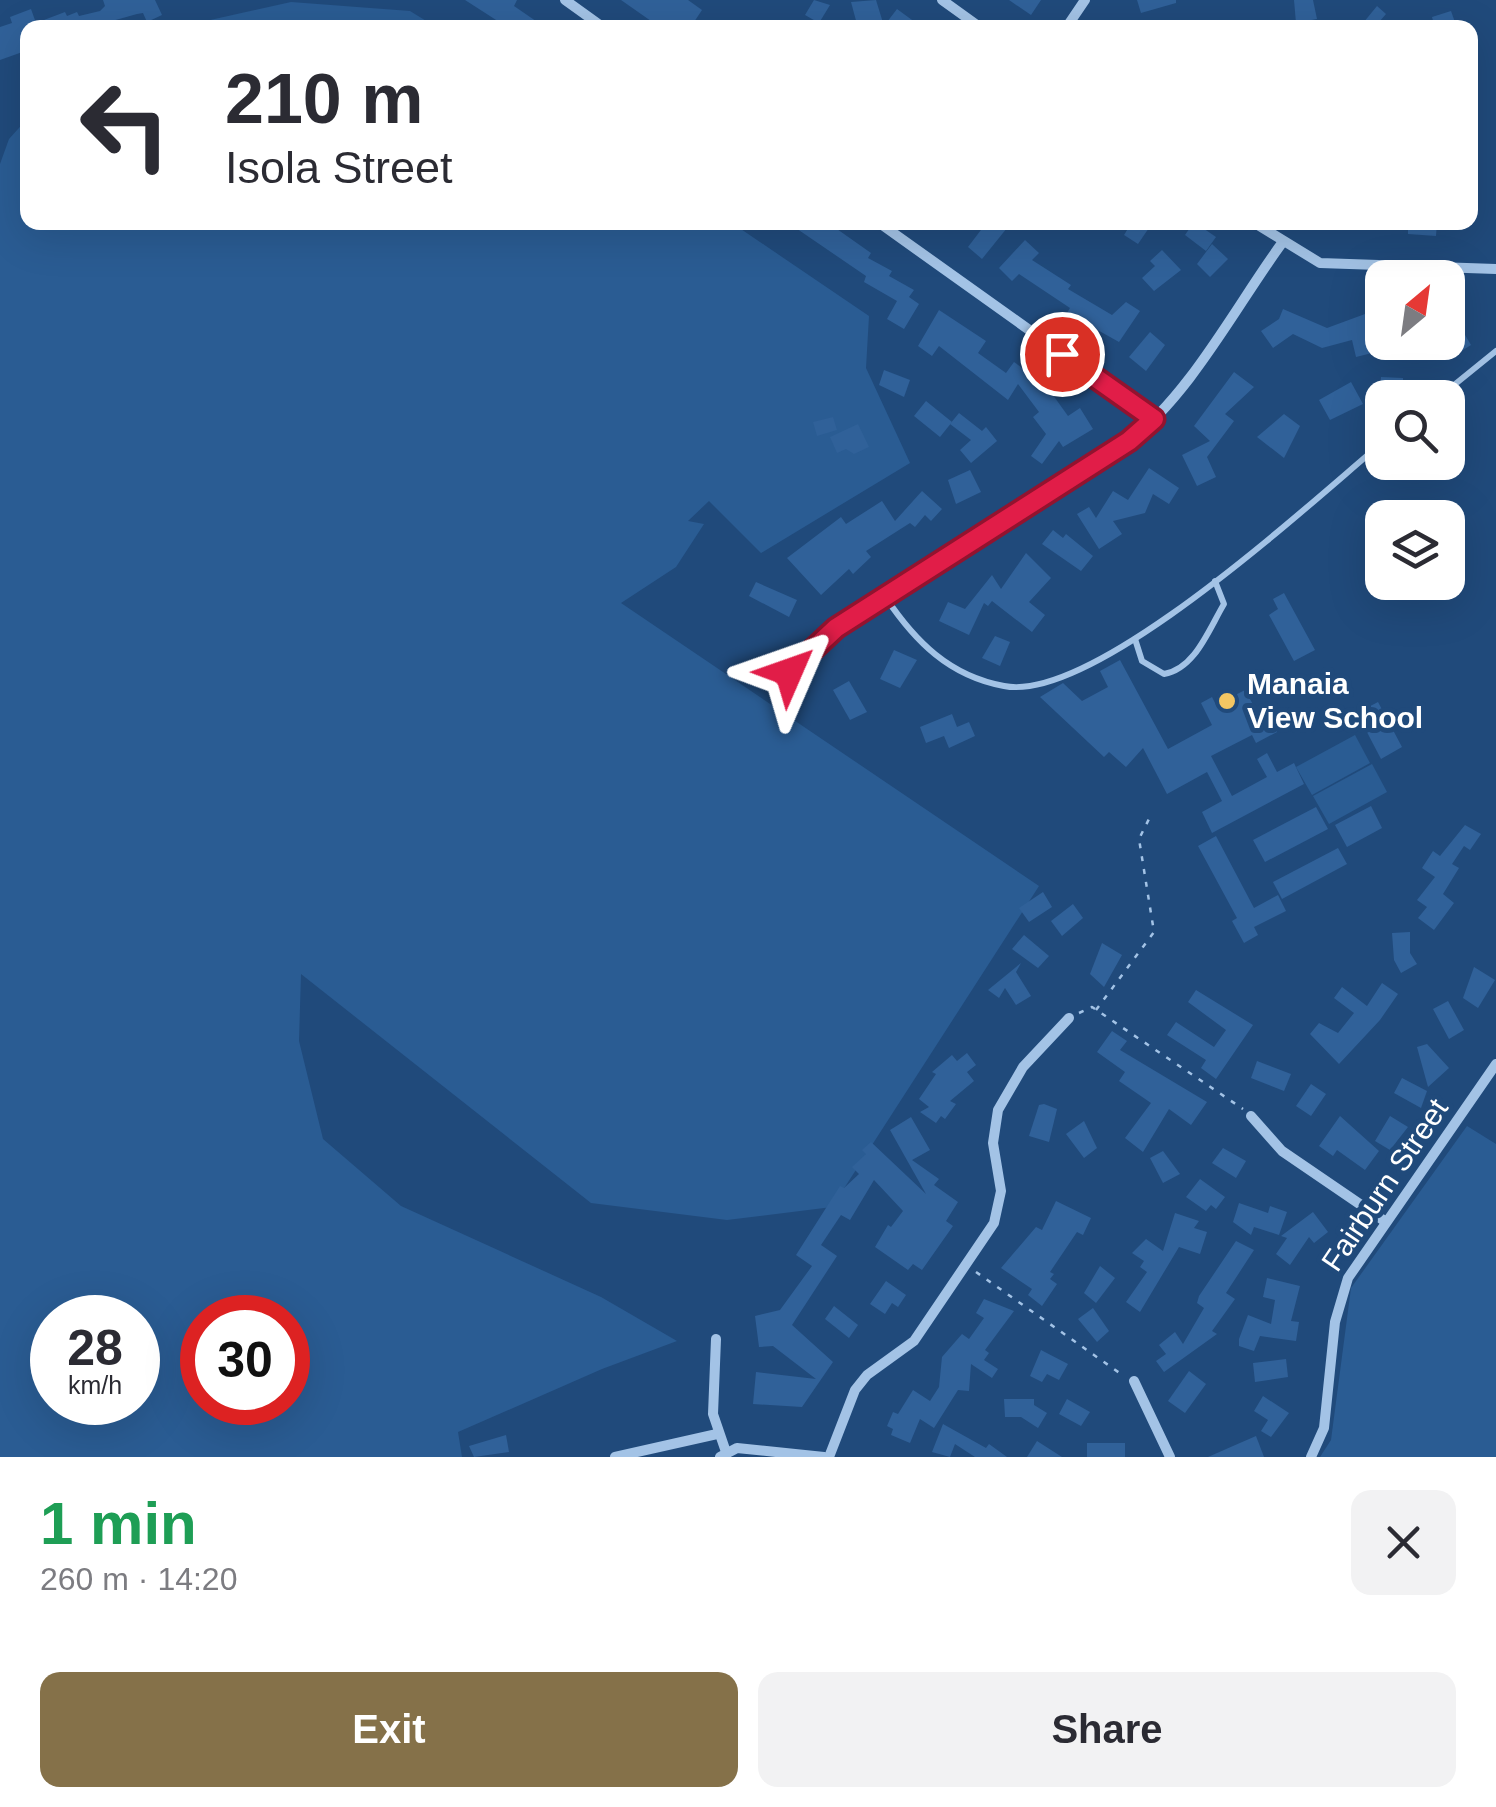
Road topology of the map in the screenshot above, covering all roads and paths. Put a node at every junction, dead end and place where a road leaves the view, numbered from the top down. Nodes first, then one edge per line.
1 (565, 0) edge
2 (942, 0) edge
3 (593, 20) edge
4 (969, 20) edge
5 (889, 230) edge
6 (1264, 230) edge
7 (1282, 243) junction
8 (1496, 270) edge
9 (1496, 351) edge
10 (1460, 380) edge
11 (1154, 419) junction
12 (1365, 458) edge
13 (1215, 582) junction
14 (886, 598) junction
15 (1135, 639) junction
16 (789, 672) dead end
17 (1152, 813) dead end
18 (1096, 1010) junction
19 (1068, 1018) joint
20 (1496, 1064) edge
21 (1251, 1116) joint
22 (1386, 1222) junction
23 (967, 1265) junction
24 (716, 1340) dead end
25 (1134, 1381) joint
26 (717, 1434) junction
27 (723, 1455) edge
28 (616, 1457) edge
29 (827, 1457) edge
30 (1170, 1457) edge
31 (1311, 1457) edge

1 - 3 street
2 - 4 street
5 - 11 street
6 - 7 street
7 - 8 street
7 - 11 street
9 - 10 lane
11 - 14 street
12 - 13 lane
13 - 15 lane
13 - 15 lane
14 - 15 lane
14 - 16 street
17 - 18 path
18 - 19 path
18 - 21 path
19 - 23 street
20 - 22 street, Fairburn Street
21 - 22 street
22 - 31 street, Fairburn Street
23 - 25 path
23 - 29 street
24 - 26 street
25 - 30 street
26 - 27 street
26 - 28 street
27 - 29 street

